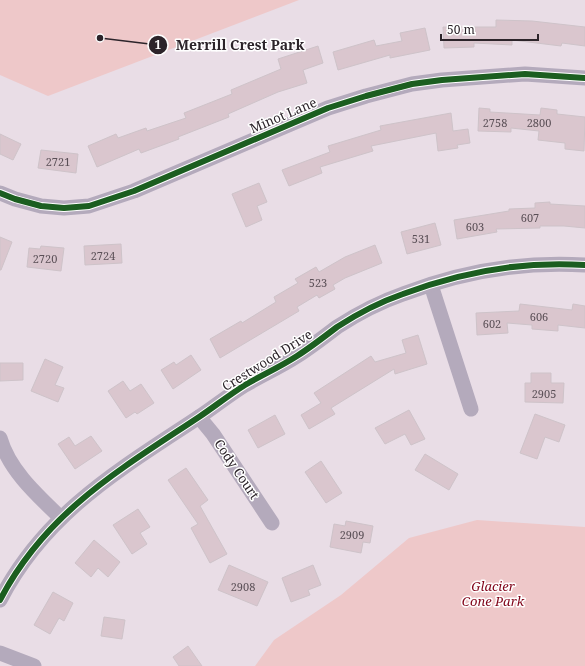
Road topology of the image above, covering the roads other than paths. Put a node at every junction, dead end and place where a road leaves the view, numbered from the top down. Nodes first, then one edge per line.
1 (585, 78) edge
2 (0, 193) edge
3 (585, 265) edge
4 (431, 285) junction
5 (471, 409) dead end
6 (199, 417) junction
7 (0, 438) edge
8 (61, 518) junction
9 (272, 523) dead end
10 (0, 600) edge
11 (0, 653) edge
12 (34, 666) edge

1 - 2 street, Minot Lane
3 - 4 street, Crestwood Drive
4 - 5 street
4 - 6 street, Crestwood Drive
6 - 8 street, Crestwood Drive
6 - 9 street, Cody Court
7 - 8 street
8 - 10 street, Crestwood Drive
11 - 12 street

